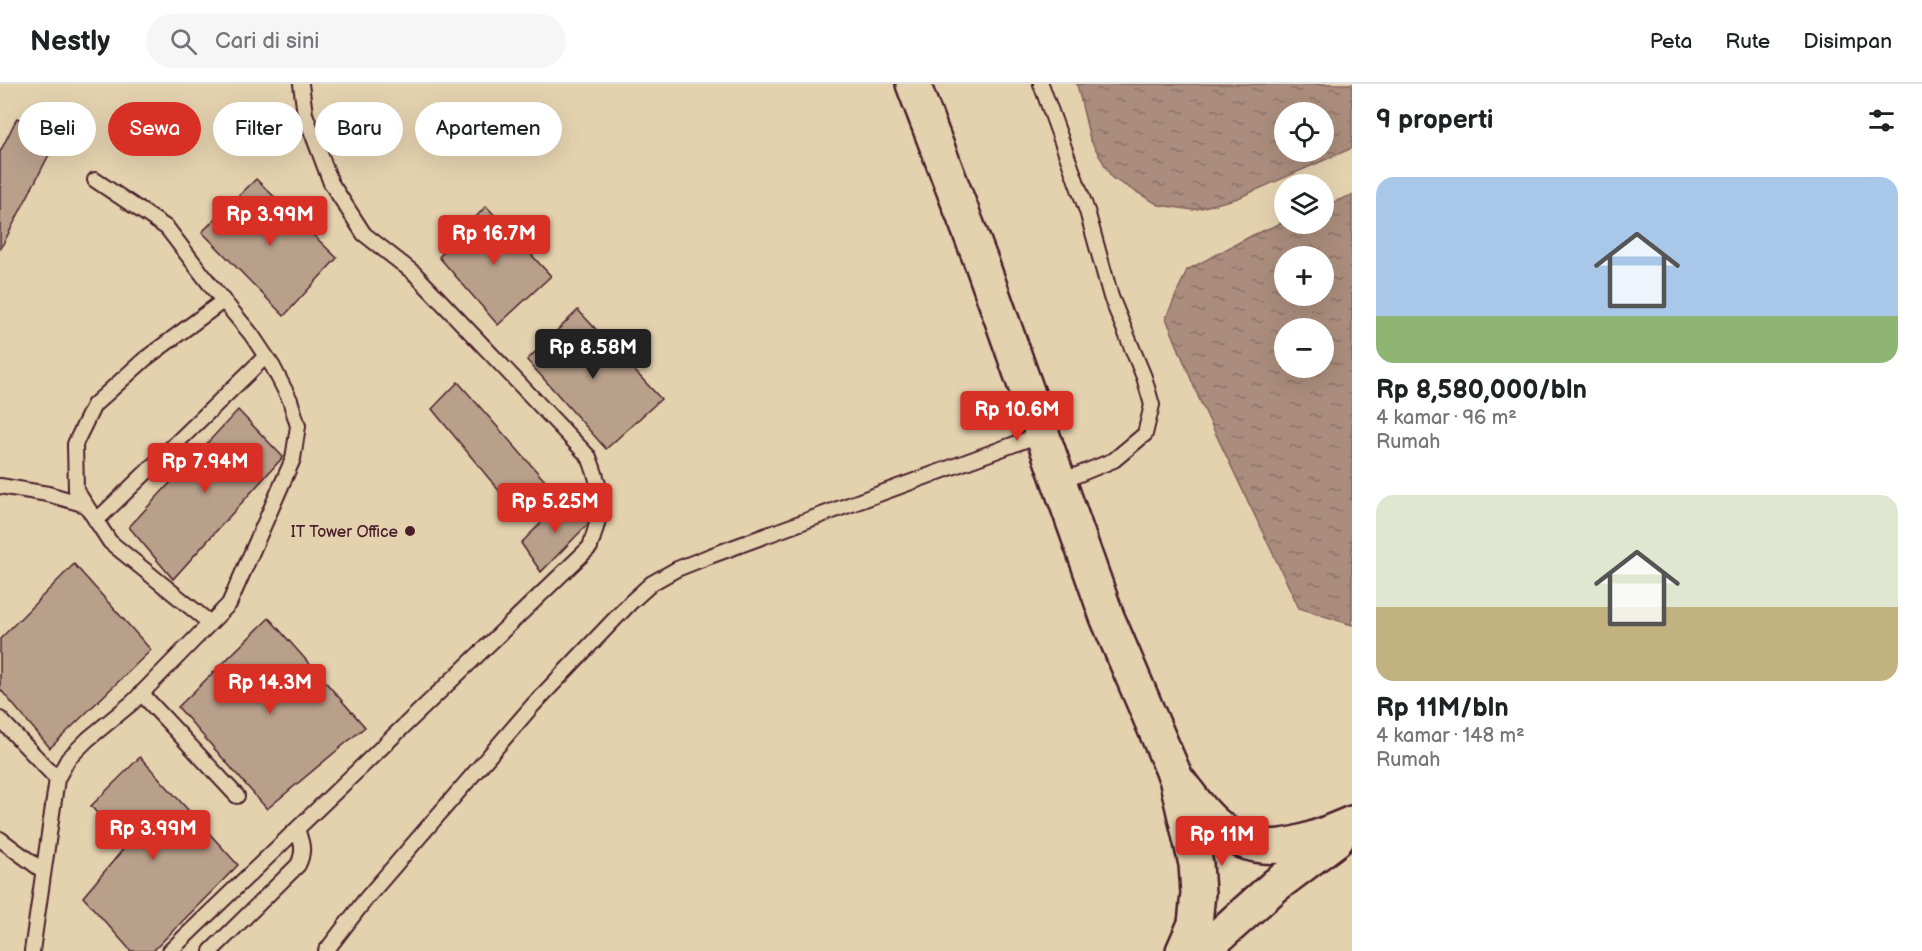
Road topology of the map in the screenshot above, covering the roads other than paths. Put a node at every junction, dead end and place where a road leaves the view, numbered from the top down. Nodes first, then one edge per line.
1 (301, 84) edge
2 (913, 84) edge
3 (1041, 84) edge
4 (95, 180) dead end
5 (223, 301) junction
6 (266, 356) junction
7 (1042, 434) junction
8 (1059, 482) junction
9 (0, 486) edge
10 (86, 505) junction
11 (96, 521) junction
12 (210, 623) junction
13 (141, 693) junction
14 (0, 719) edge
15 (1176, 778) junction
16 (57, 779) junction
17 (237, 796) dead end
18 (1352, 823) edge
19 (1352, 828) edge
20 (297, 829) junction
21 (0, 839) edge
22 (43, 871) junction
23 (32, 951) edge
24 (170, 951) edge
25 (211, 951) edge
26 (326, 951) edge
27 (1183, 951) edge
28 (1202, 951) edge

1 - 20 lane
2 - 7 street
3 - 8 lane
4 - 5 lane
5 - 6 lane
5 - 10 lane
6 - 11 lane
6 - 12 lane
7 - 8 street
7 - 26 lane
8 - 15 street
9 - 10 lane
10 - 11 lane
11 - 12 lane
12 - 13 lane
13 - 16 lane
13 - 17 lane
14 - 16 lane
15 - 18 street
15 - 27 street
16 - 22 lane
19 - 28 street
20 - 24 lane
20 - 25 lane
21 - 22 lane
22 - 23 lane

